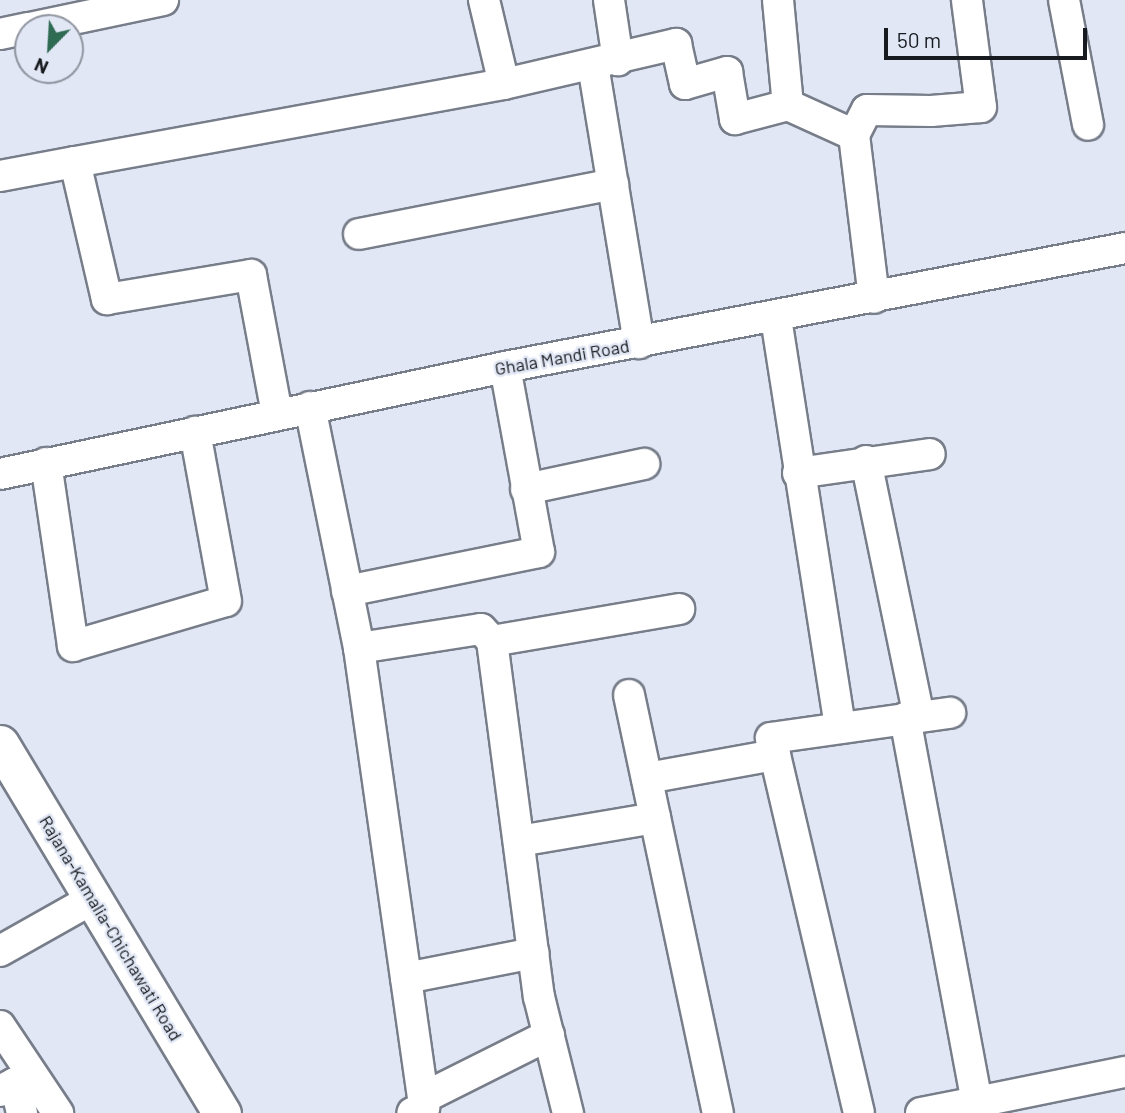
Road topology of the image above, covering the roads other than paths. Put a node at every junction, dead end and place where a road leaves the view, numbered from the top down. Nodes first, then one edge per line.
1 (163, 0) edge
2 (484, 0) edge
3 (609, 0) edge
4 (778, 0) edge
5 (967, 0) edge
6 (1064, 0) edge
7 (84, 17) edge
8 (606, 63) junction
9 (504, 84) junction
10 (788, 105) junction
11 (1088, 125) dead end
12 (854, 135) junction
13 (75, 162) junction
14 (0, 176) edge
15 (613, 184) junction
16 (359, 234) dead end
17 (1125, 248) edge
18 (874, 298) junction
19 (776, 318) junction
20 (639, 343) junction
21 (505, 367) junction
22 (310, 407) junction
23 (276, 414) junction
24 (195, 432) junction
25 (930, 454) dead end
26 (866, 461) junction
27 (46, 463) junction
28 (644, 464) dead end
29 (798, 473) junction
30 (0, 474) edge
31 (527, 489) junction
32 (347, 591) junction
33 (679, 609) dead end
34 (492, 641) junction
35 (359, 648) junction
36 (629, 695) dead end
37 (950, 713) dead end
38 (912, 717) junction
39 (840, 728) junction
40 (0, 744) edge
41 (775, 755) junction
42 (647, 778) junction
43 (655, 818) junction
44 (519, 841) junction
45 (94, 898) junction
46 (0, 951) edge
47 (534, 953) junction
48 (406, 978) junction
49 (0, 1026) edge
50 (549, 1035) junction
51 (1125, 1072) edge
52 (16, 1082) edge
53 (977, 1102) junction
54 (417, 1105) edge
55 (22, 1113) edge
56 (58, 1113) edge
57 (222, 1113) edge
58 (568, 1113) edge
59 (719, 1113) edge
60 (859, 1113) edge
61 (920, 1113) edge

1 - 7 street
2 - 9 street
3 - 8 street
4 - 10 street
5 - 12 street
6 - 11 street
8 - 9 street
8 - 10 street
8 - 15 street
9 - 13 street
10 - 12 street
12 - 18 street
13 - 14 street
13 - 23 street
15 - 16 street
15 - 20 street
17 - 18 street, Ghala Mandi Road
18 - 19 street, Ghala Mandi Road
19 - 20 street, Ghala Mandi Road
19 - 29 street
20 - 21 street, Ghala Mandi Road
21 - 22 street, Ghala Mandi Road
21 - 31 street
22 - 23 street, Ghala Mandi Road
22 - 32 street
23 - 24 street, Ghala Mandi Road
24 - 27 street, Ghala Mandi Road
24 - 27 street
25 - 26 street
26 - 29 street
26 - 38 street
27 - 30 street, Ghala Mandi Road
28 - 31 street
29 - 39 street
31 - 32 street
32 - 35 street
33 - 34 street
34 - 35 street
34 - 44 street
35 - 48 street
36 - 42 street
37 - 38 street
38 - 39 street
38 - 53 street
39 - 41 street
40 - 45 main road, Rajana-Kamalia-Chichawati Road
41 - 42 street
41 - 60 street
42 - 43 street
43 - 44 street
43 - 59 street
44 - 47 street
45 - 46 street
45 - 57 main road, Rajana-Kamalia-Chichawati Road
47 - 48 street
47 - 50 street
48 - 54 street
49 - 52 street
50 - 54 street
50 - 58 street
51 - 53 street
52 - 55 street
52 - 56 street
53 - 61 street

